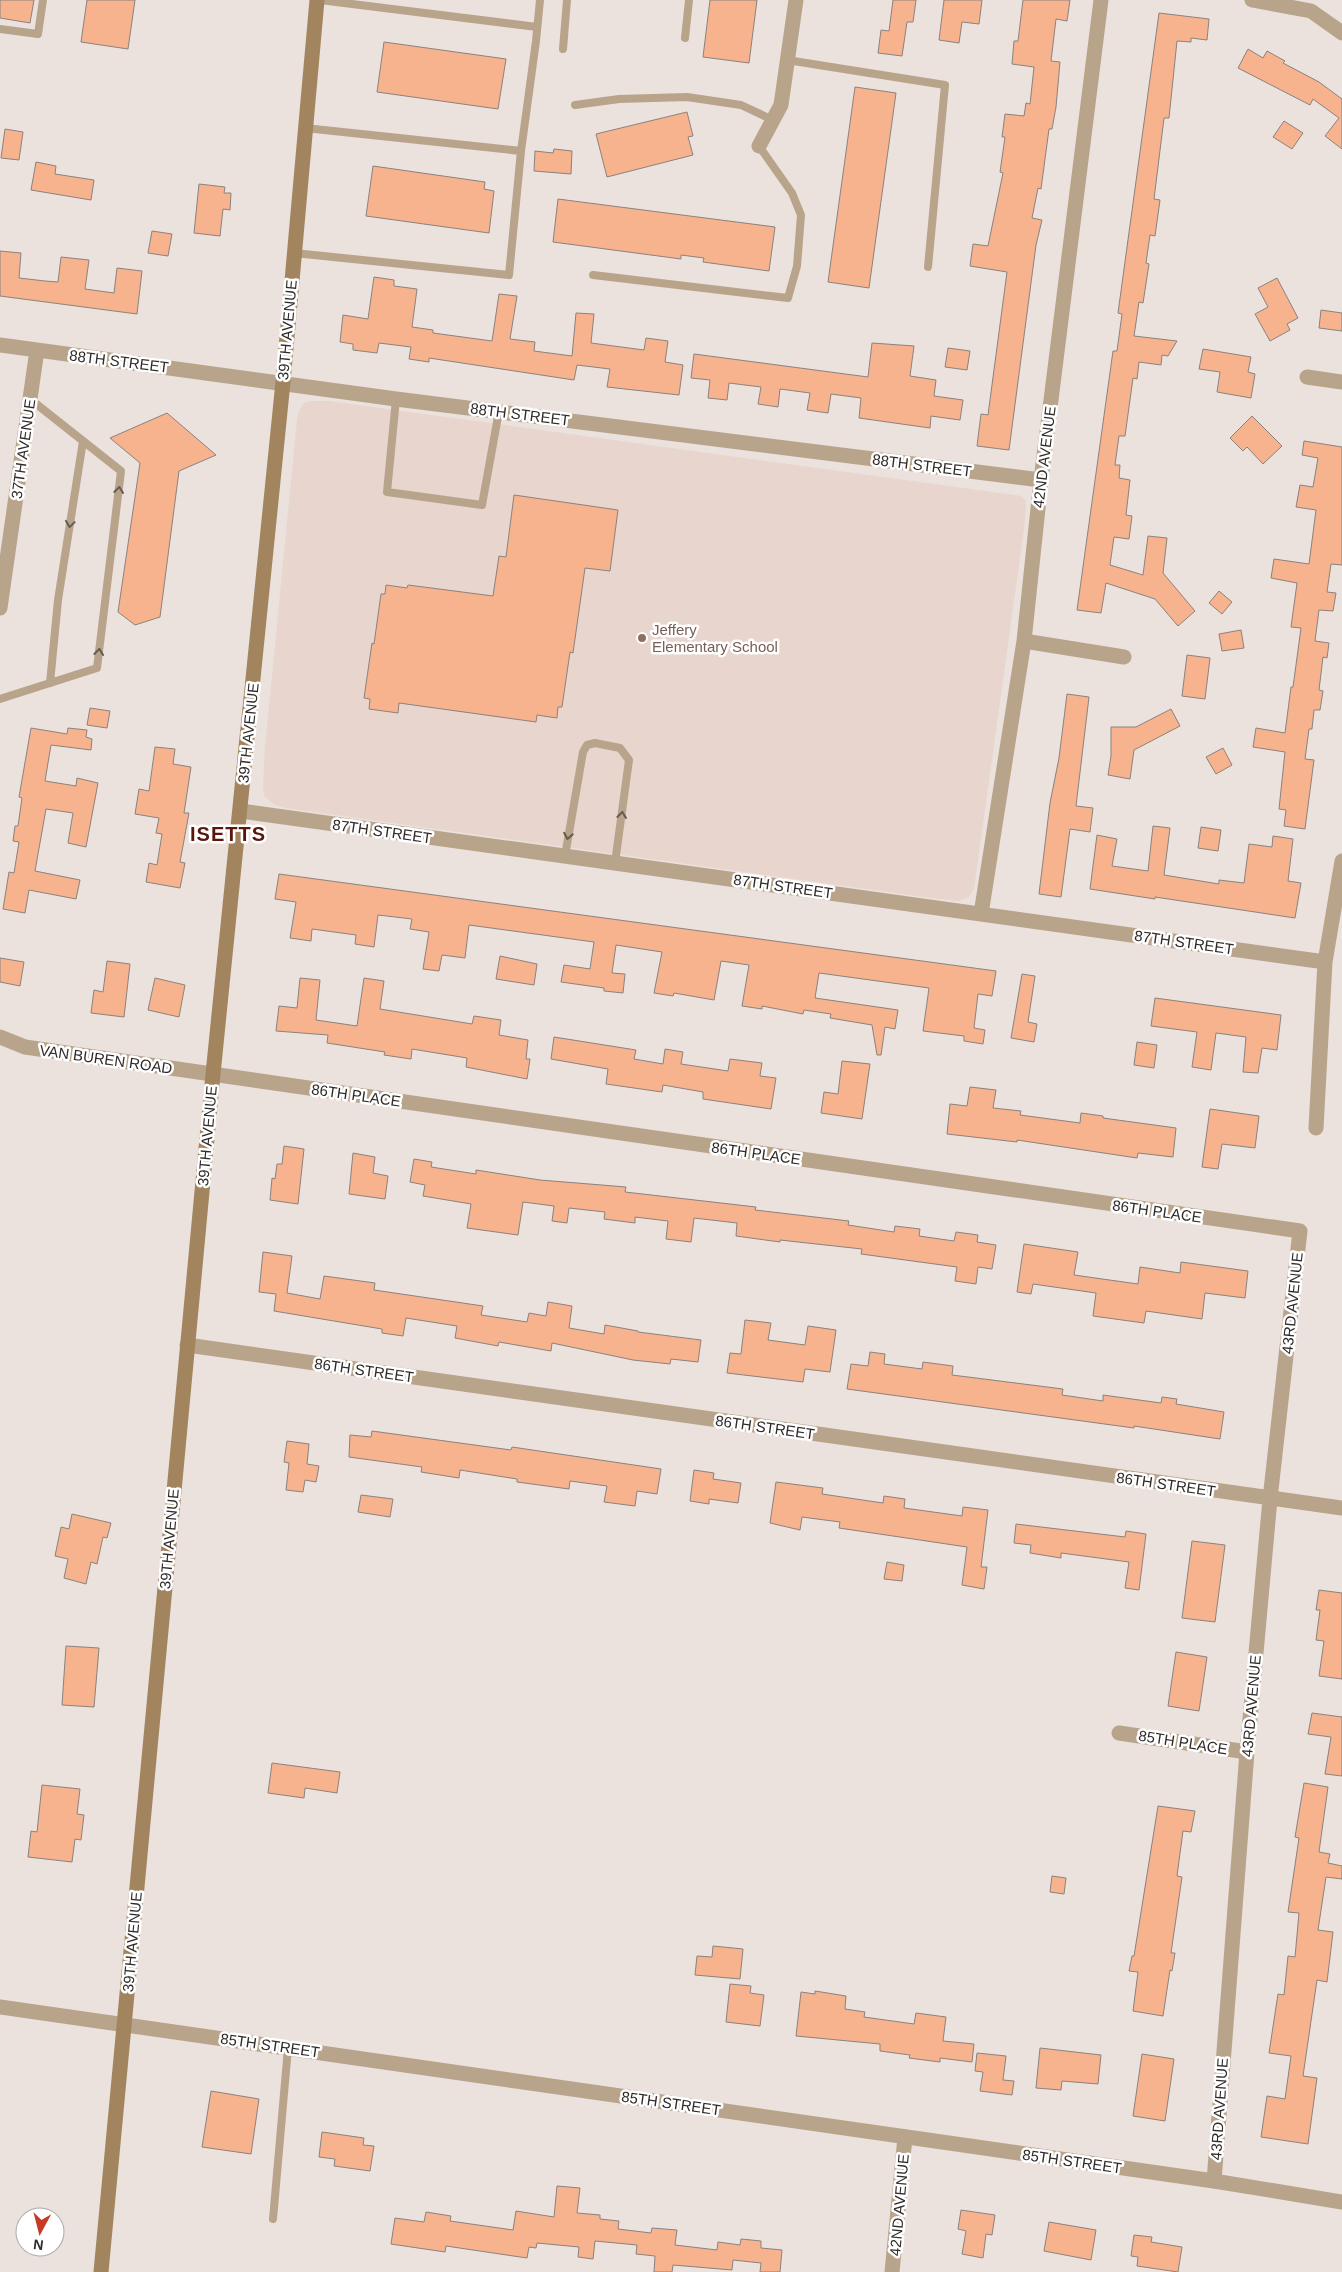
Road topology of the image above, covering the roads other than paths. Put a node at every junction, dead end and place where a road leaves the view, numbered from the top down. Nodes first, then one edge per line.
1 (43, 0) edge
2 (319, 0) edge
3 (540, 0) edge
4 (567, 0) edge
5 (689, 0) edge
6 (796, 0) edge
7 (1101, 0) edge
8 (1252, 0) edge
9 (537, 27) junction
10 (0, 28) edge
11 (1342, 32) edge
12 (685, 38) dead end
13 (563, 49) dead end
14 (787, 60) junction
15 (575, 105) dead end
16 (773, 120) junction
17 (305, 128) junction
18 (759, 146) joint
19 (522, 151) junction
20 (294, 253) junction
21 (928, 267) dead end
22 (593, 275) dead end
23 (0, 345) edge
24 (37, 350) junction
25 (1307, 377) dead end
26 (282, 382) junction
27 (1342, 382) edge
28 (30, 399) junction
29 (396, 399) junction
30 (499, 411) junction
31 (83, 441) junction
32 (1040, 480) junction
33 (0, 608) edge
34 (1024, 640) junction
35 (1124, 657) dead end
36 (50, 683) junction
37 (0, 699) edge
38 (240, 811) junction
39 (565, 856) junction
40 (1342, 861) edge
41 (615, 863) junction
42 (981, 914) junction
43 (1325, 962) junction
44 (0, 1037) edge
45 (213, 1074) junction
46 (1316, 1128) dead end
47 (1300, 1231) joint
48 (187, 1345) junction
49 (1270, 1499) junction
50 (1342, 1508) edge
51 (1119, 1733) dead end
52 (1247, 1752) junction
53 (0, 2007) edge
54 (124, 2024) junction
55 (288, 2048) junction
56 (905, 2137) junction
57 (1214, 2181) junction
58 (1342, 2202) edge
59 (273, 2219) dead end
60 (101, 2272) edge
61 (892, 2272) edge

1 - 10 lane
2 - 9 lane
2 - 17 main road, 39TH AVENUE
3 - 9 lane
4 - 13 lane
5 - 12 lane
6 - 14 street
7 - 32 street, 42ND AVENUE
8 - 11 street
9 - 19 lane
14 - 16 street
14 - 21 lane
15 - 16 lane
16 - 18 street
17 - 19 lane
17 - 20 main road, 39TH AVENUE
18 - 22 lane
19 - 20 lane
20 - 26 main road, 39TH AVENUE
23 - 24 street, 88TH STREET
24 - 26 street, 88TH STREET
24 - 28 street, 37TH AVENUE
25 - 27 street
26 - 29 street, 88TH STREET
26 - 38 main road, 39TH AVENUE
28 - 31 lane
28 - 33 street, 37TH AVENUE
29 - 30 street, 88TH STREET
29 - 30 lane
30 - 32 street, 88TH STREET
31 -> 36 lane
36 -> 31 lane
32 - 34 street, 42ND AVENUE
34 - 35 street
34 - 42 street, 42ND AVENUE
36 - 37 lane
38 - 39 street, 87TH STREET
38 - 45 main road, 39TH AVENUE
39 - 41 street, 87TH STREET
41 -> 39 lane
40 - 43 street
41 - 42 street, 87TH STREET
42 - 43 street, 87TH STREET
43 - 46 street
44 - 45 street, VAN BUREN ROAD
45 - 47 street, 86TH PLACE
45 - 48 main road, 39TH AVENUE
47 - 49 street, 43RD AVENUE
48 - 49 street, 86TH STREET
48 - 54 main road, 39TH AVENUE
49 - 50 street, 86TH STREET
49 - 52 street, 43RD AVENUE
51 - 52 street, 85TH PLACE
52 - 57 street, 43RD AVENUE
53 - 54 street, 85TH STREET
54 - 55 street, 85TH STREET
54 - 60 main road, 39TH AVENUE
55 - 56 street, 85TH STREET
55 - 59 lane
56 - 57 street, 85TH STREET
56 - 61 street, 42ND AVENUE
57 - 58 street, 85TH STREET

